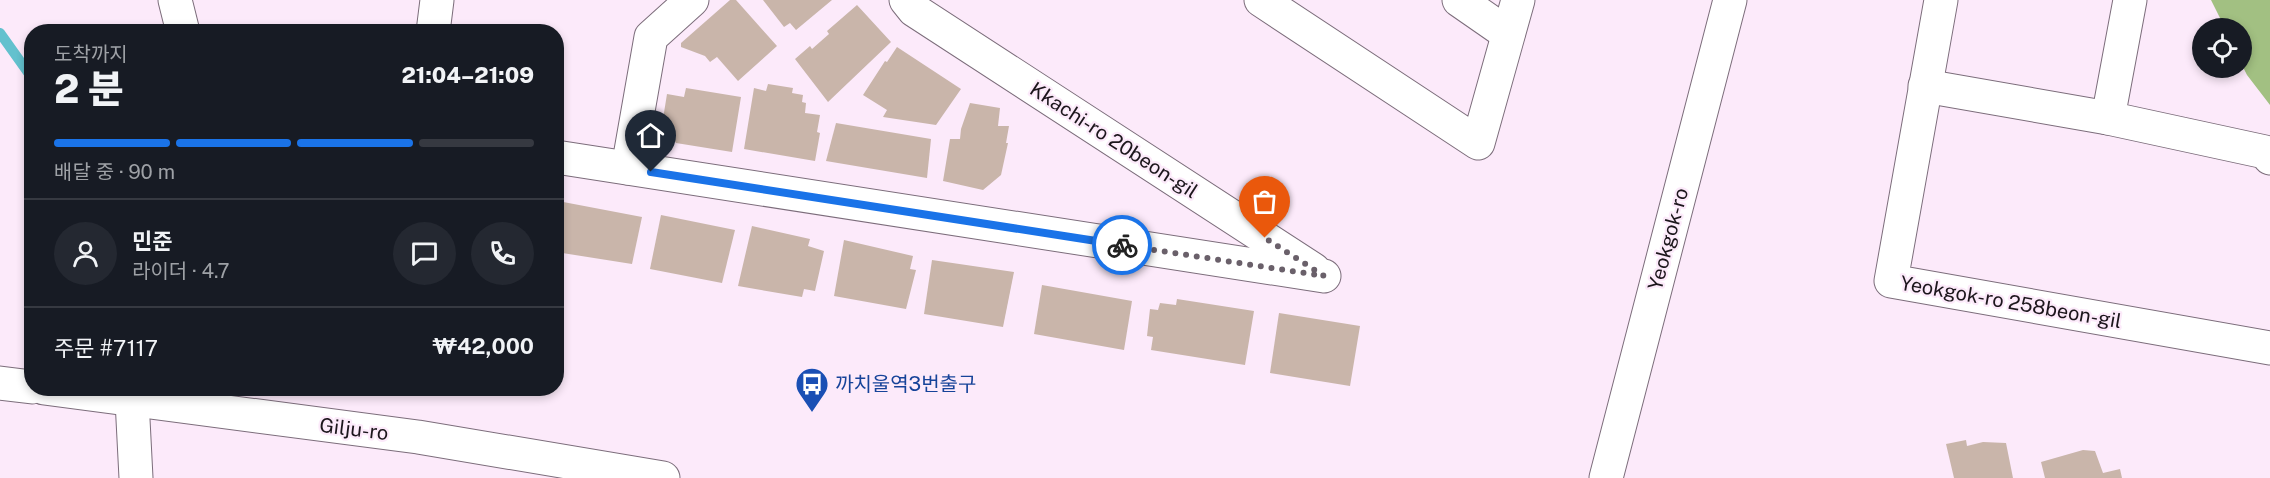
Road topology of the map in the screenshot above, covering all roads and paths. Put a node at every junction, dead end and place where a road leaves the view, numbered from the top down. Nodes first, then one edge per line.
1 (175, 0) edge
2 (437, 0) edge
3 (692, 0) edge
4 (906, 0) edge
5 (1261, 0) edge
6 (1459, 0) edge
7 (1518, 0) edge
8 (1730, 0) edge
9 (1941, 0) edge
10 (2130, 0) edge
11 (181, 24) edge
12 (434, 24) edge
13 (1508, 34) junction
14 (1925, 86) junction
15 (2108, 118) junction
16 (564, 158) edge
17 (2270, 158) edge
18 (628, 168) junction
19 (2270, 348) edge
20 (0, 383) edge
21 (24, 386) edge
22 (103, 396) edge
23 (193, 398) edge
24 (132, 400) junction
25 (136, 478) edge
26 (663, 478) edge
27 (1606, 478) edge

1 - 11 street
2 - 12 street
3 - 18 street
4 - 18 street, Kkachi-ro 20beon-gil
5 - 13 street
6 - 13 street
7 - 13 street
8 - 27 street, Yeokgok-ro
9 - 14 street, Yeokgok-ro 258beon-gil
10 - 15 street
14 - 15 street
14 - 19 street, Yeokgok-ro 258beon-gil
15 - 17 street
16 - 18 street
20 - 21 street
22 - 24 street, Gilju-ro
23 - 24 street, Gilju-ro
23 - 26 street, Gilju-ro
24 - 25 street

